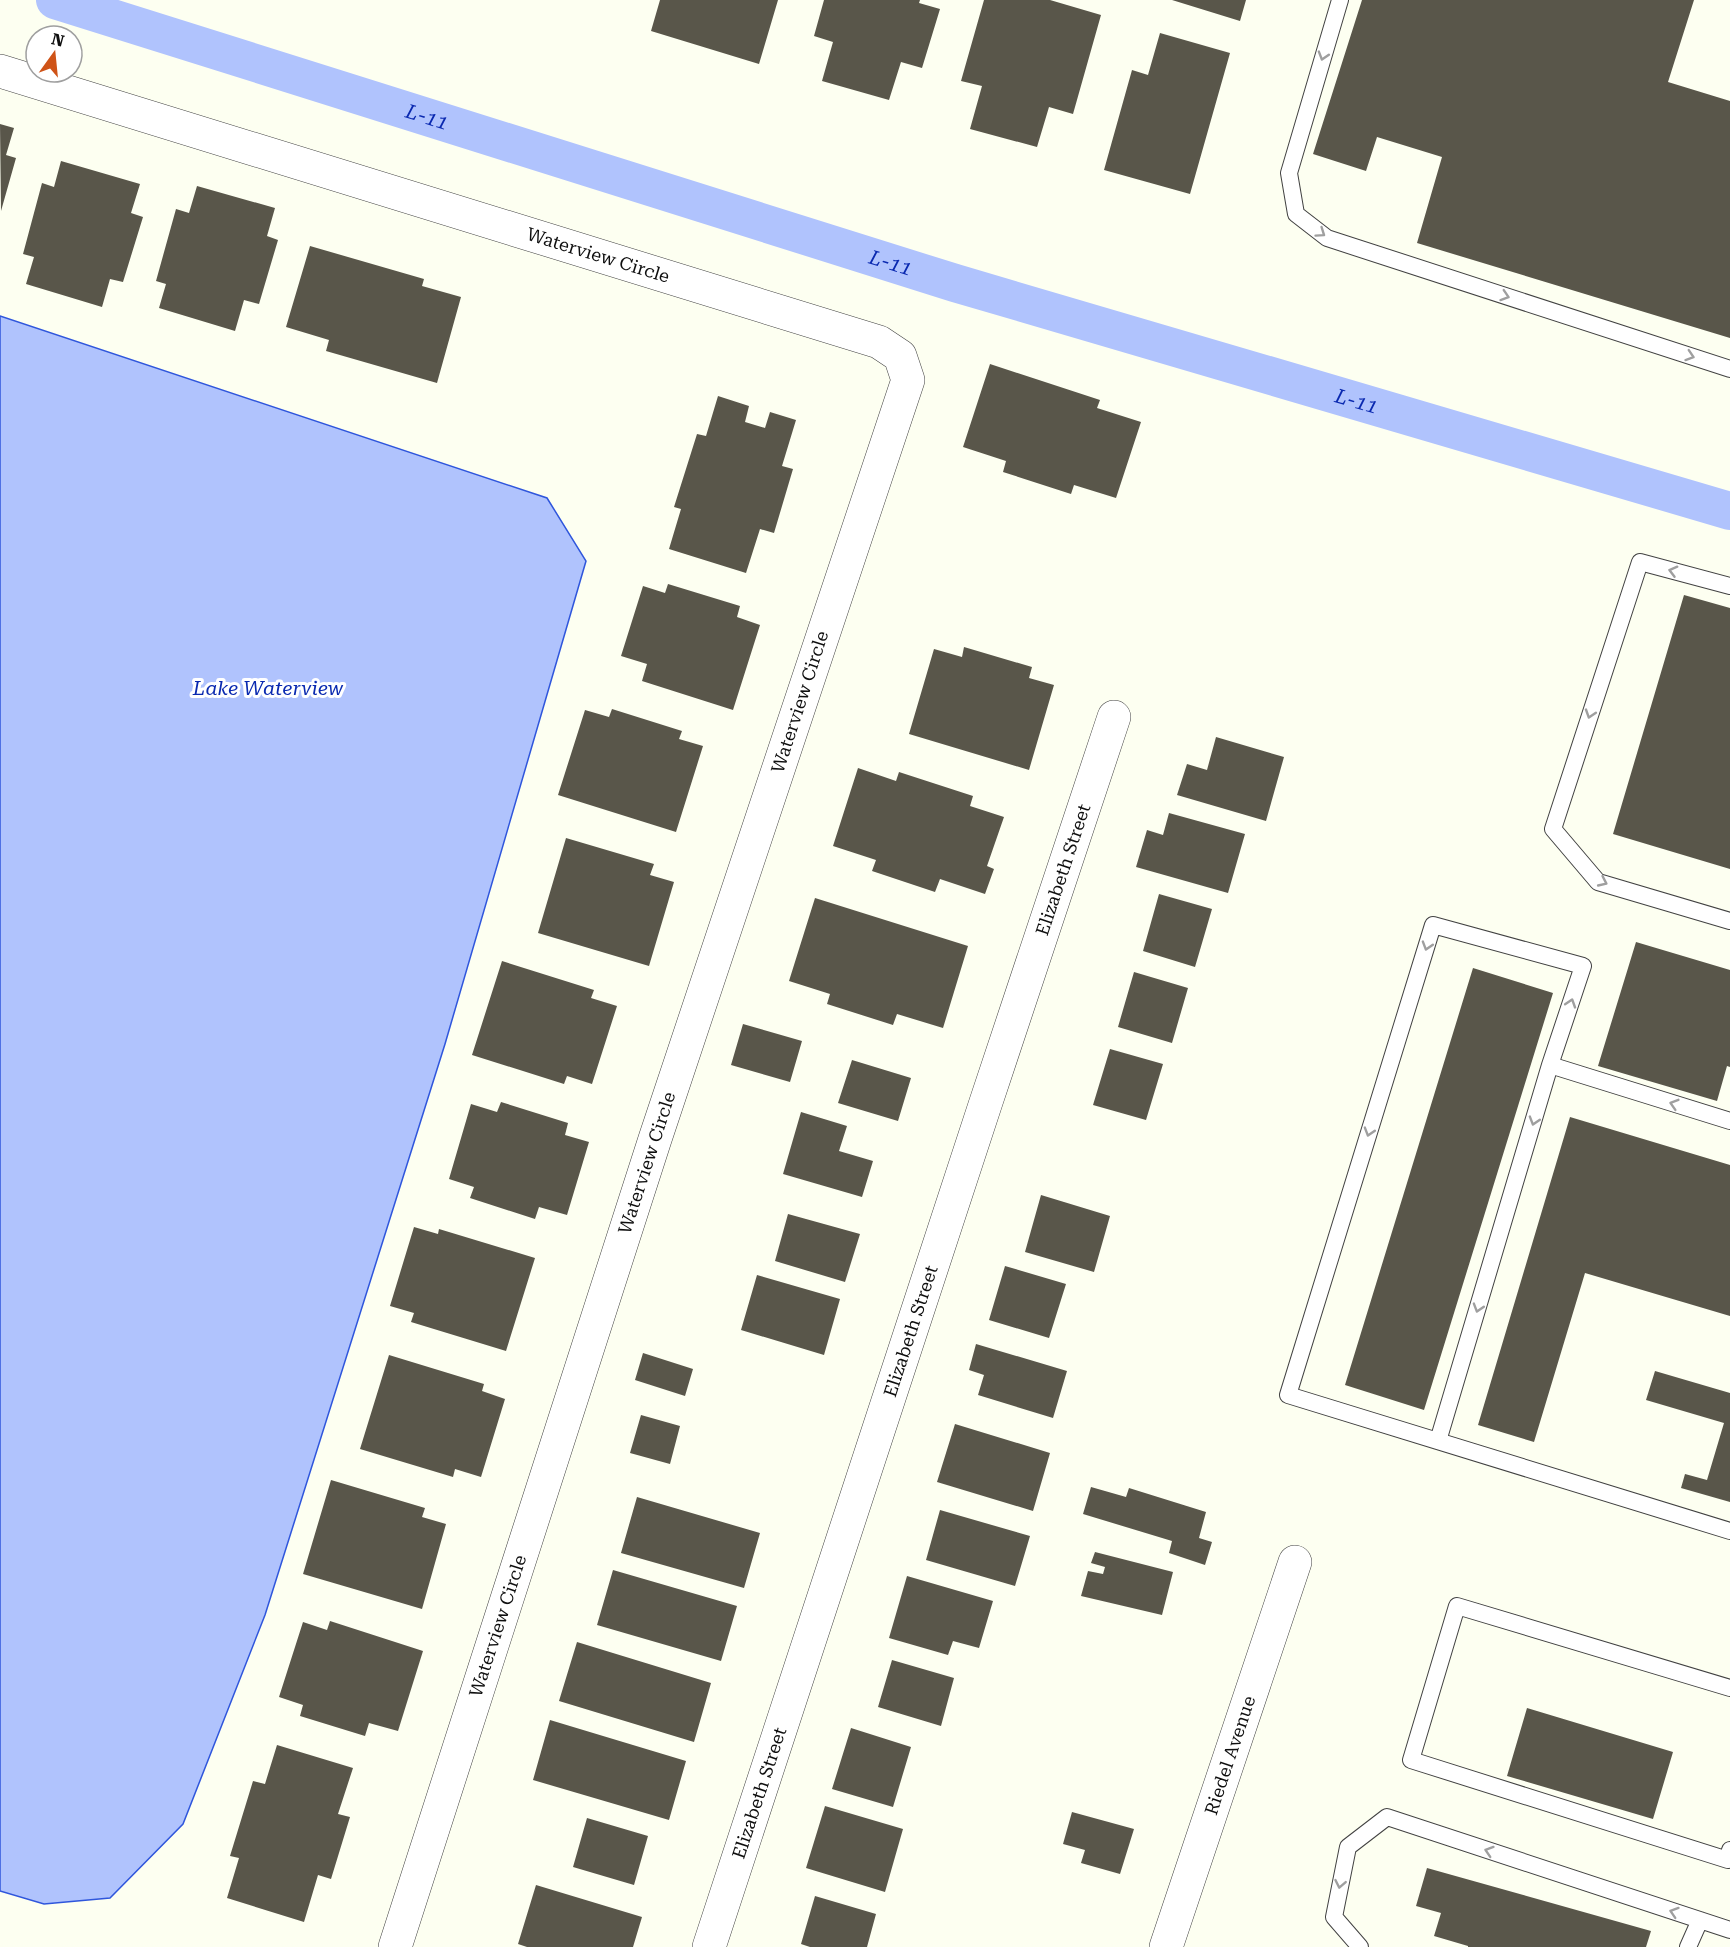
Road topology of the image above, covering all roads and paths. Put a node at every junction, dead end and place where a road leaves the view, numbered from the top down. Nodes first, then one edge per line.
1 (1340, 0) edge
2 (0, 71) edge
3 (1730, 369) edge
4 (1730, 586) edge
5 (1114, 717) dead end
6 (1730, 921) edge
7 (1550, 1065) junction
8 (1730, 1121) edge
9 (1438, 1441) junction
10 (1730, 1531) edge
11 (1295, 1562) dead end
12 (1730, 1688) edge
13 (1730, 1850) edge
14 (1700, 1920) junction
15 (1730, 1930) edge
16 (395, 1947) edge
17 (709, 1947) edge
18 (1166, 1947) edge
19 (1360, 1947) edge
20 (1688, 1947) edge

1 -> 3 lane
2 - 16 street, Waterview Circle
4 -> 6 lane
5 - 17 street, Elizabeth Street
8 -> 7 lane
7 -> 9 lane
7 -> 9 lane
9 - 10 lane
11 - 18 street, Riedel Avenue
12 - 13 lane
14 - 15 lane
14 -> 19 lane
14 - 20 lane

